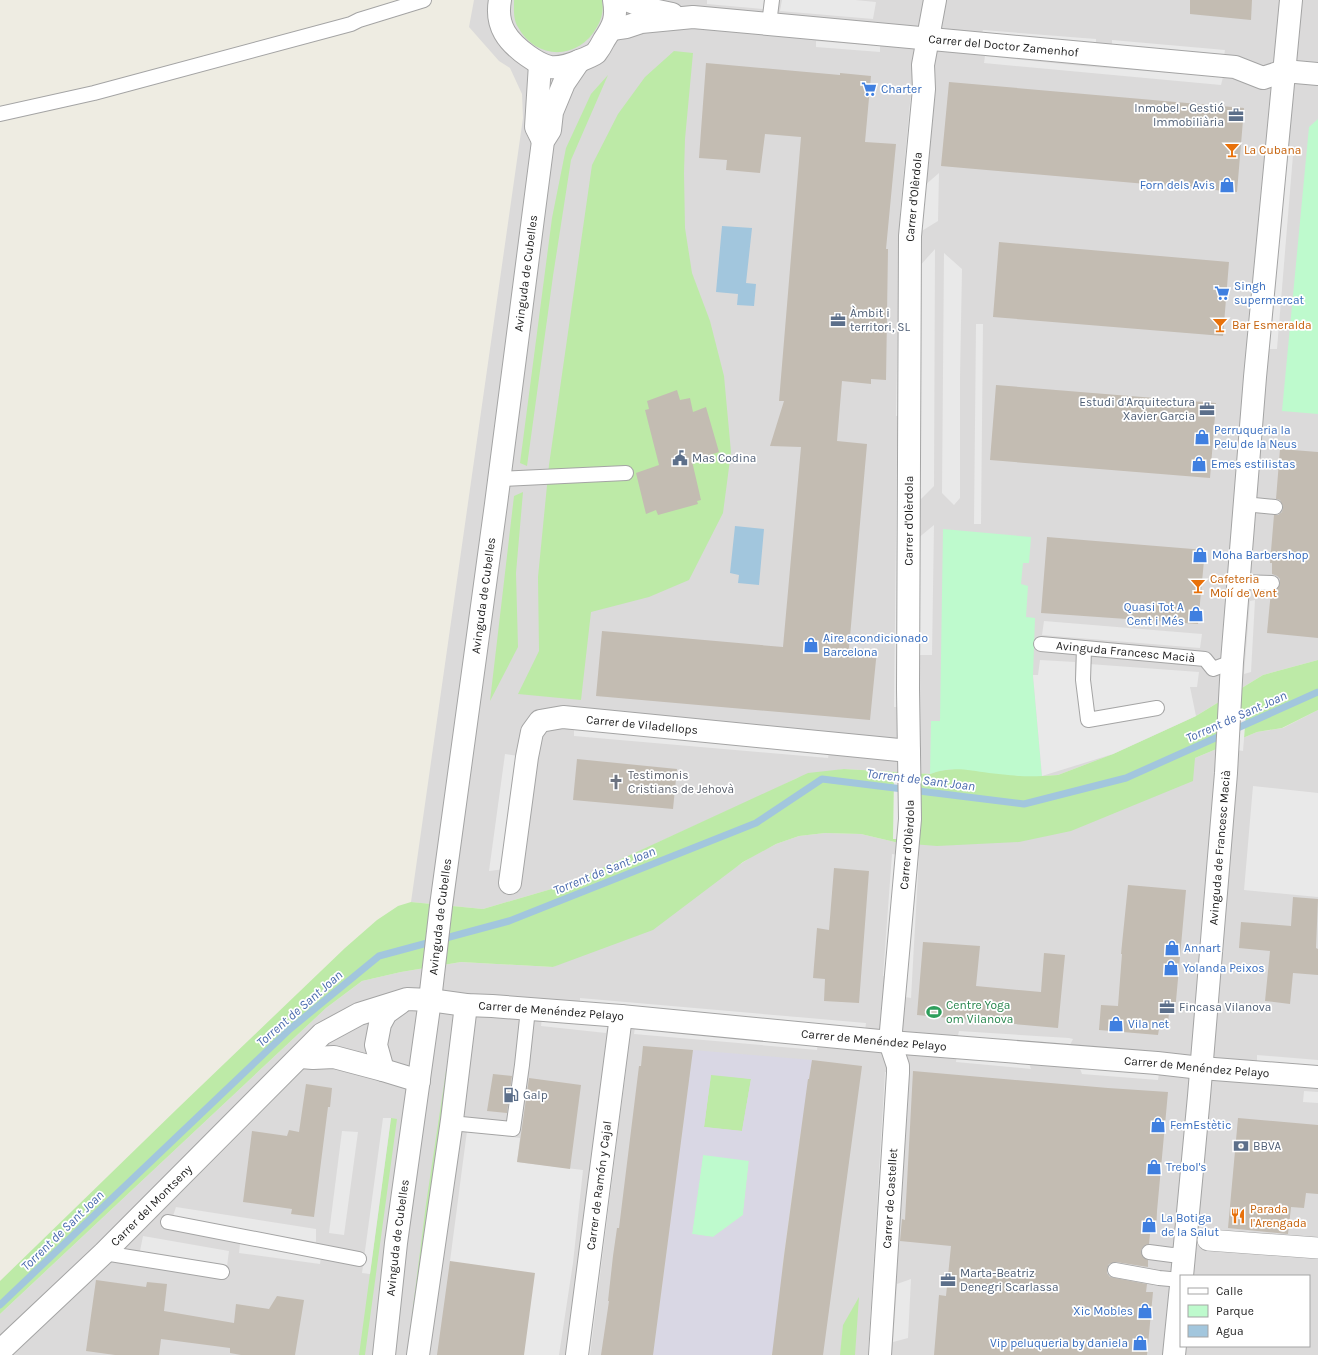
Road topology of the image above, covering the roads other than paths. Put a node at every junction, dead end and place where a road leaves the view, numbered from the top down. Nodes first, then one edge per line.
1 (424, 0) edge
2 (500, 0) edge
3 (614, 0) edge
4 (626, 0) edge
5 (772, 0) edge
6 (935, 0) edge
7 (1291, 0) edge
8 (686, 18) junction
9 (769, 24) junction
10 (612, 30) junction
11 (928, 39) junction
12 (578, 61) junction
13 (540, 64) junction
14 (1284, 71) junction
15 (1318, 74) edge
16 (0, 114) edge
17 (543, 141) junction
18 (626, 473) dead end
19 (500, 478) junction
20 (1244, 504) junction
21 (1275, 506) dead end
22 (1238, 582) junction
23 (1272, 583) dead end
24 (1041, 644) dead end
25 (1084, 648) junction
26 (1231, 672) junction
27 (1157, 708) dead end
28 (909, 761) junction
29 (510, 883) dead end
30 (407, 999) junction
31 (430, 1000) junction
32 (466, 1005) junction
33 (528, 1009) junction
34 (621, 1016) junction
35 (890, 1042) junction
36 (301, 1057) junction
37 (1201, 1068) junction
38 (383, 1070) junction
39 (1318, 1077) edge
40 (419, 1081) junction
41 (451, 1123) junction
42 (168, 1222) dead end
43 (1208, 1240) dead end
44 (1318, 1248) edge
45 (1149, 1252) dead end
46 (104, 1253) junction
47 (1184, 1254) junction
48 (360, 1259) dead end
49 (1115, 1270) dead end
50 (222, 1272) dead end
51 (1182, 1275) edge
52 (1180, 1280) edge
53 (1180, 1296) edge
54 (0, 1351) edge
55 (384, 1355) edge
56 (418, 1355) edge
57 (577, 1355) edge
58 (880, 1355) edge
59 (1174, 1355) edge

1 - 16 lane
2 - 13 street
3 - 10 street
4 - 8 street
5 - 9 lane
6 - 11 street, Carrer d'Olèrdola
7 - 14 street, Avinguda de Francesc Macià
8 - 9 street, Carrer del Doctor Zamenhof
8 - 10 street
9 - 11 street, Carrer del Doctor Zamenhof
10 - 12 street
11 - 14 street, Carrer del Doctor Zamenhof
11 - 28 street, Carrer d'Olèrdola
12 - 13 street
12 - 17 street
13 - 17 street
14 - 15 street, Carrer del Doctor Zamenhof
14 - 20 street, Avinguda de Francesc Macià
17 - 19 street, Avinguda de Cubelles
18 - 19 lane
19 - 31 street, Avinguda de Cubelles
20 - 21 lane
20 - 22 street, Avinguda de Francesc Macià
22 - 23 lane
22 - 26 street, Avinguda de Francesc Macià
24 - 25 lane, Avinguda Francesc Macià
25 - 26 lane, Avinguda Francesc Macià
25 - 27 lane
26 - 37 street, Avinguda de Francesc Macià
28 - 29 street, Carrer de Viladellops
28 - 35 street, Carrer d'Olèrdola
30 - 31 street, Carrer del Montseny
30 - 36 street, Carrer del Montseny
30 - 38 street
31 - 32 street, Carrer de Menéndez Pelayo
31 - 40 street, Avinguda de Cubelles
32 - 33 street, Carrer de Menéndez Pelayo
32 - 41 street
33 - 34 street, Carrer de Menéndez Pelayo
33 - 41 lane
34 - 35 street, Carrer de Menéndez Pelayo
34 - 57 street, Carrer de Ramón y Cajal
35 - 37 street, Carrer de Menéndez Pelayo
35 - 58 street, Carrer de Castellet
36 - 38 street
36 - 46 street, Carrer del Montseny
37 - 39 street, Carrer de Menéndez Pelayo
37 - 47 street, Avinguda de Francesc Macià
38 - 40 street
40 - 55 street, Avinguda de Cubelles
41 - 56 street
42 - 48 lane
43 - 44 street
45 - 47 lane
46 - 50 lane
46 - 54 street, Carrer del Montseny
47 - 51 street, Avinguda de Francesc Macià
49 - 52 lane
53 - 59 street

